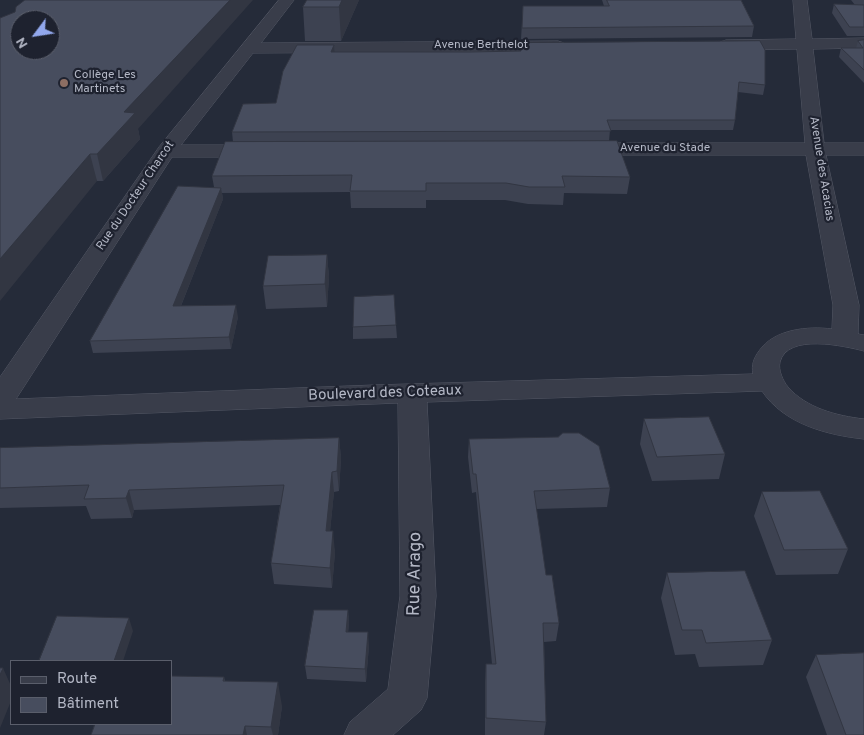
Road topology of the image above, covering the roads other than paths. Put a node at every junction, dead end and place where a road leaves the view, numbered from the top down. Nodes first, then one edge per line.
1 (287, 0) edge
2 (800, 0) edge
3 (864, 43) edge
4 (804, 44) junction
5 (712, 45) edge
6 (573, 46) edge
7 (247, 48) junction
8 (815, 149) junction
9 (864, 149) edge
10 (278, 150) edge
11 (567, 150) edge
12 (166, 151) junction
13 (854, 340) edge
14 (770, 382) junction
15 (412, 393) junction
16 (0, 401) edge
17 (0, 409) edge
18 (864, 429) edge
19 (364, 735) edge

1 - 7 street, Rue du Docteur Charcot
2 - 4 street, Avenue des Acacias
3 - 4 street
4 - 5 street
4 - 8 street, Avenue des Acacias
6 - 7 street, Avenue Berthelot
7 - 12 street, Rue du Docteur Charcot
8 - 9 street, Avenue du Stade
8 - 11 street, Avenue du Stade
8 - 13 street, Avenue des Acacias
10 - 12 street
12 - 16 street, Rue du Docteur Charcot
13 - 14 street
14 - 15 street, Boulevard des Coteaux
14 - 18 street
15 - 17 street, Boulevard des Coteaux
15 - 19 street, Rue Arago

